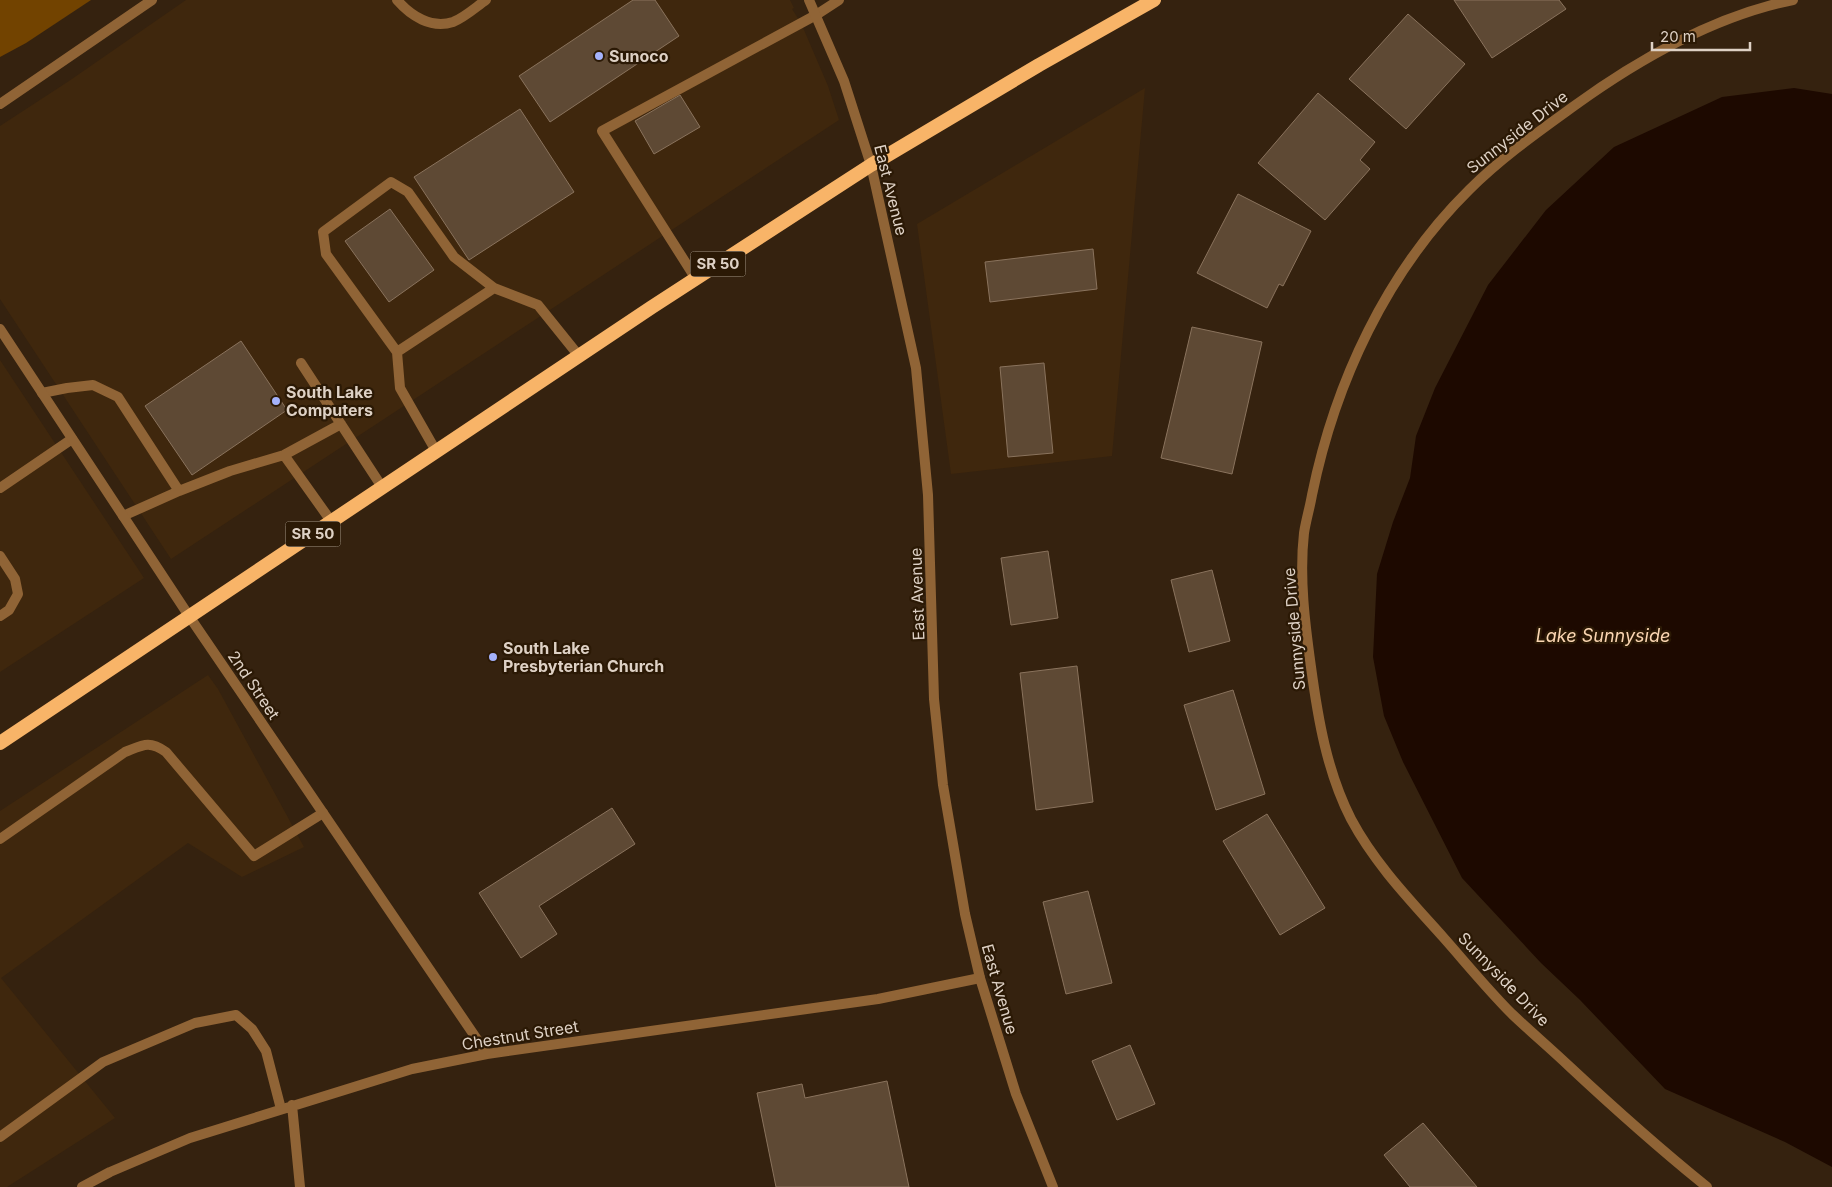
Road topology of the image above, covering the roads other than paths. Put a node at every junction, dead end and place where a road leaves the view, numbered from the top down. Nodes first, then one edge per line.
1 (152, 0) edge
2 (397, 0) edge
3 (486, 0) edge
4 (808, 0) edge
5 (839, 0) edge
6 (1154, 0) edge
7 (1793, 0) edge
8 (816, 15) junction
9 (0, 104) edge
10 (871, 165) junction
11 (696, 279) junction
12 (494, 288) junction
13 (0, 329) edge
14 (397, 352) junction
15 (579, 356) junction
16 (301, 363) dead end
17 (42, 393) junction
18 (341, 424) junction
19 (72, 439) junction
20 (436, 451) junction
21 (284, 455) junction
22 (382, 487) junction
23 (0, 488) edge
24 (179, 491) junction
25 (123, 516) junction
26 (332, 521) junction
27 (0, 556) edge
28 (0, 616) edge
29 (189, 616) junction
30 (0, 743) edge
31 (323, 813) junction
32 (0, 839) edge
33 (980, 978) junction
34 (487, 1054) junction
35 (292, 1105) junction
36 (281, 1109) junction
37 (0, 1137) edge
38 (82, 1187) edge
39 (300, 1187) edge
40 (1053, 1187) edge
41 (1707, 1187) edge

1 - 9 street
2 - 3 street
4 - 8 street, East Avenue
5 - 8 street
6 - 10 highway, SR 50
7 - 41 street, Sunnyside Drive
8 - 10 street, East Avenue
8 - 11 street
10 - 11 highway, SR 50
10 - 33 street, East Avenue
11 - 15 highway, SR 50
12 - 14 street
12 - 14 street
12 - 15 street
13 - 17 street, 2nd Street
14 - 20 street
15 - 20 highway, SR 50
16 - 18 street
17 - 19 street, 2nd Street
17 - 24 street
18 - 21 street
18 - 22 street
19 - 23 street
19 - 25 street, 2nd Street
20 - 22 highway, SR 50
21 - 24 street
21 - 26 street
22 - 26 highway, SR 50
24 - 25 street
25 - 29 street, 2nd Street
26 - 29 highway, SR 50
27 - 28 street
29 - 30 highway, SR 50
29 - 31 street, 2nd Street
31 - 32 street
31 - 34 street, 2nd Street
33 - 34 street, Chestnut Street
33 - 40 street, East Avenue
34 - 35 street, Chestnut Street
35 - 36 street, Chestnut Street
35 - 39 street
36 - 37 street
36 - 38 street, Chestnut Street

